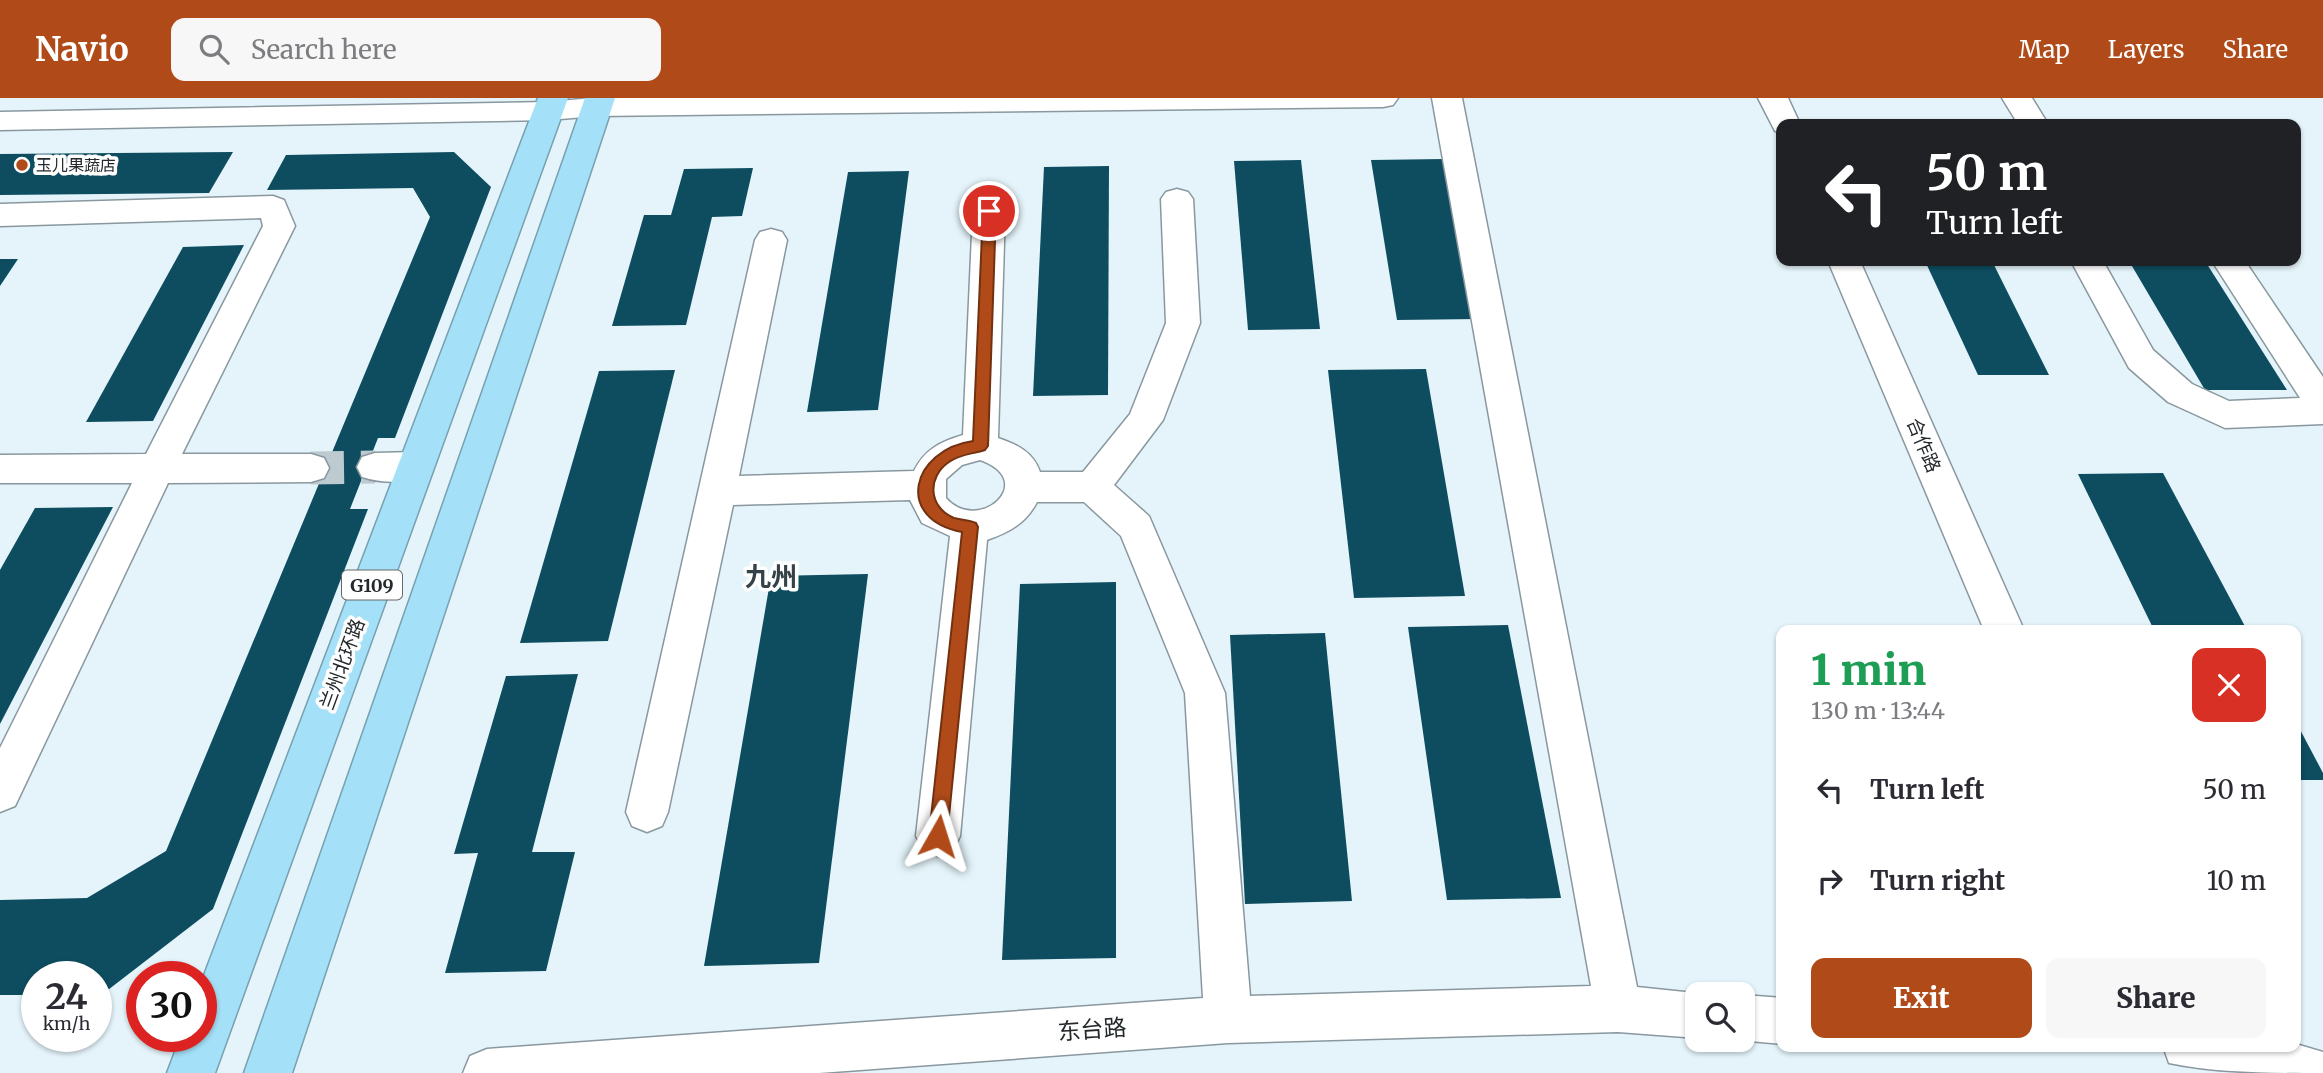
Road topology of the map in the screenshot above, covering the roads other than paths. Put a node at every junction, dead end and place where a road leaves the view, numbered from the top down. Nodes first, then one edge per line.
1 (1383, 98) edge
2 (1447, 98) edge
3 (1773, 98) edge
4 (2017, 98) edge
5 (599, 102) edge
6 (550, 105) edge
7 (1783, 119) edge
8 (2030, 119) edge
9 (0, 121) edge
10 (1177, 199) dead end
11 (989, 211) dead end
12 (0, 215) edge
13 (771, 240) dead end
14 (1846, 266) edge
15 (2090, 266) edge
16 (2231, 266) edge
17 (2323, 405) edge
18 (2323, 411) edge
19 (980, 446) junction
20 (416, 466) junction
21 (375, 467) tunnel mouth
22 (0, 468) edge
23 (157, 468) junction
24 (311, 468) tunnel mouth
25 (925, 485) junction
26 (1026, 487) junction
27 (1092, 487) junction
28 (718, 491) junction
29 (970, 527) junction
30 (2002, 625) edge
31 (0, 792) edge
32 (647, 812) dead end
33 (938, 836) dead end
34 (1618, 1009) junction
35 (1685, 1014) edge
36 (1755, 1019) edge
37 (1228, 1020) junction
38 (1776, 1021) edge
39 (2184, 1052) edge
40 (2226, 1052) edge
41 (191, 1073) edge
42 (268, 1073) edge
43 (487, 1073) edge
44 (2186, 1073) edge
45 (2316, 1073) edge

1 - 5 street
2 - 34 street
3 - 7 street
4 - 8 street
5 - 6 street
5 - 42 highway, G109
6 - 9 street
6 - 20 highway, 兰州北环路 / G109
10 - 27 street
11 - 19 street
12 - 23 street
13 - 28 street
14 - 30 street, 合作路
15 - 18 street
16 - 17 street
19 - 25 street
19 - 26 street
20 - 21 street
20 - 41 highway, 兰州北环路 / G109
22 - 23 street
23 - 24 street
23 - 31 street
25 - 28 street
25 - 29 street
26 - 27 street
26 - 29 street
27 - 37 street
28 - 32 street
29 - 33 street
34 - 35 street, 东台路
34 - 37 street, 东台路
36 - 38 street
37 - 43 street, 东台路
39 - 44 street
40 - 45 street

